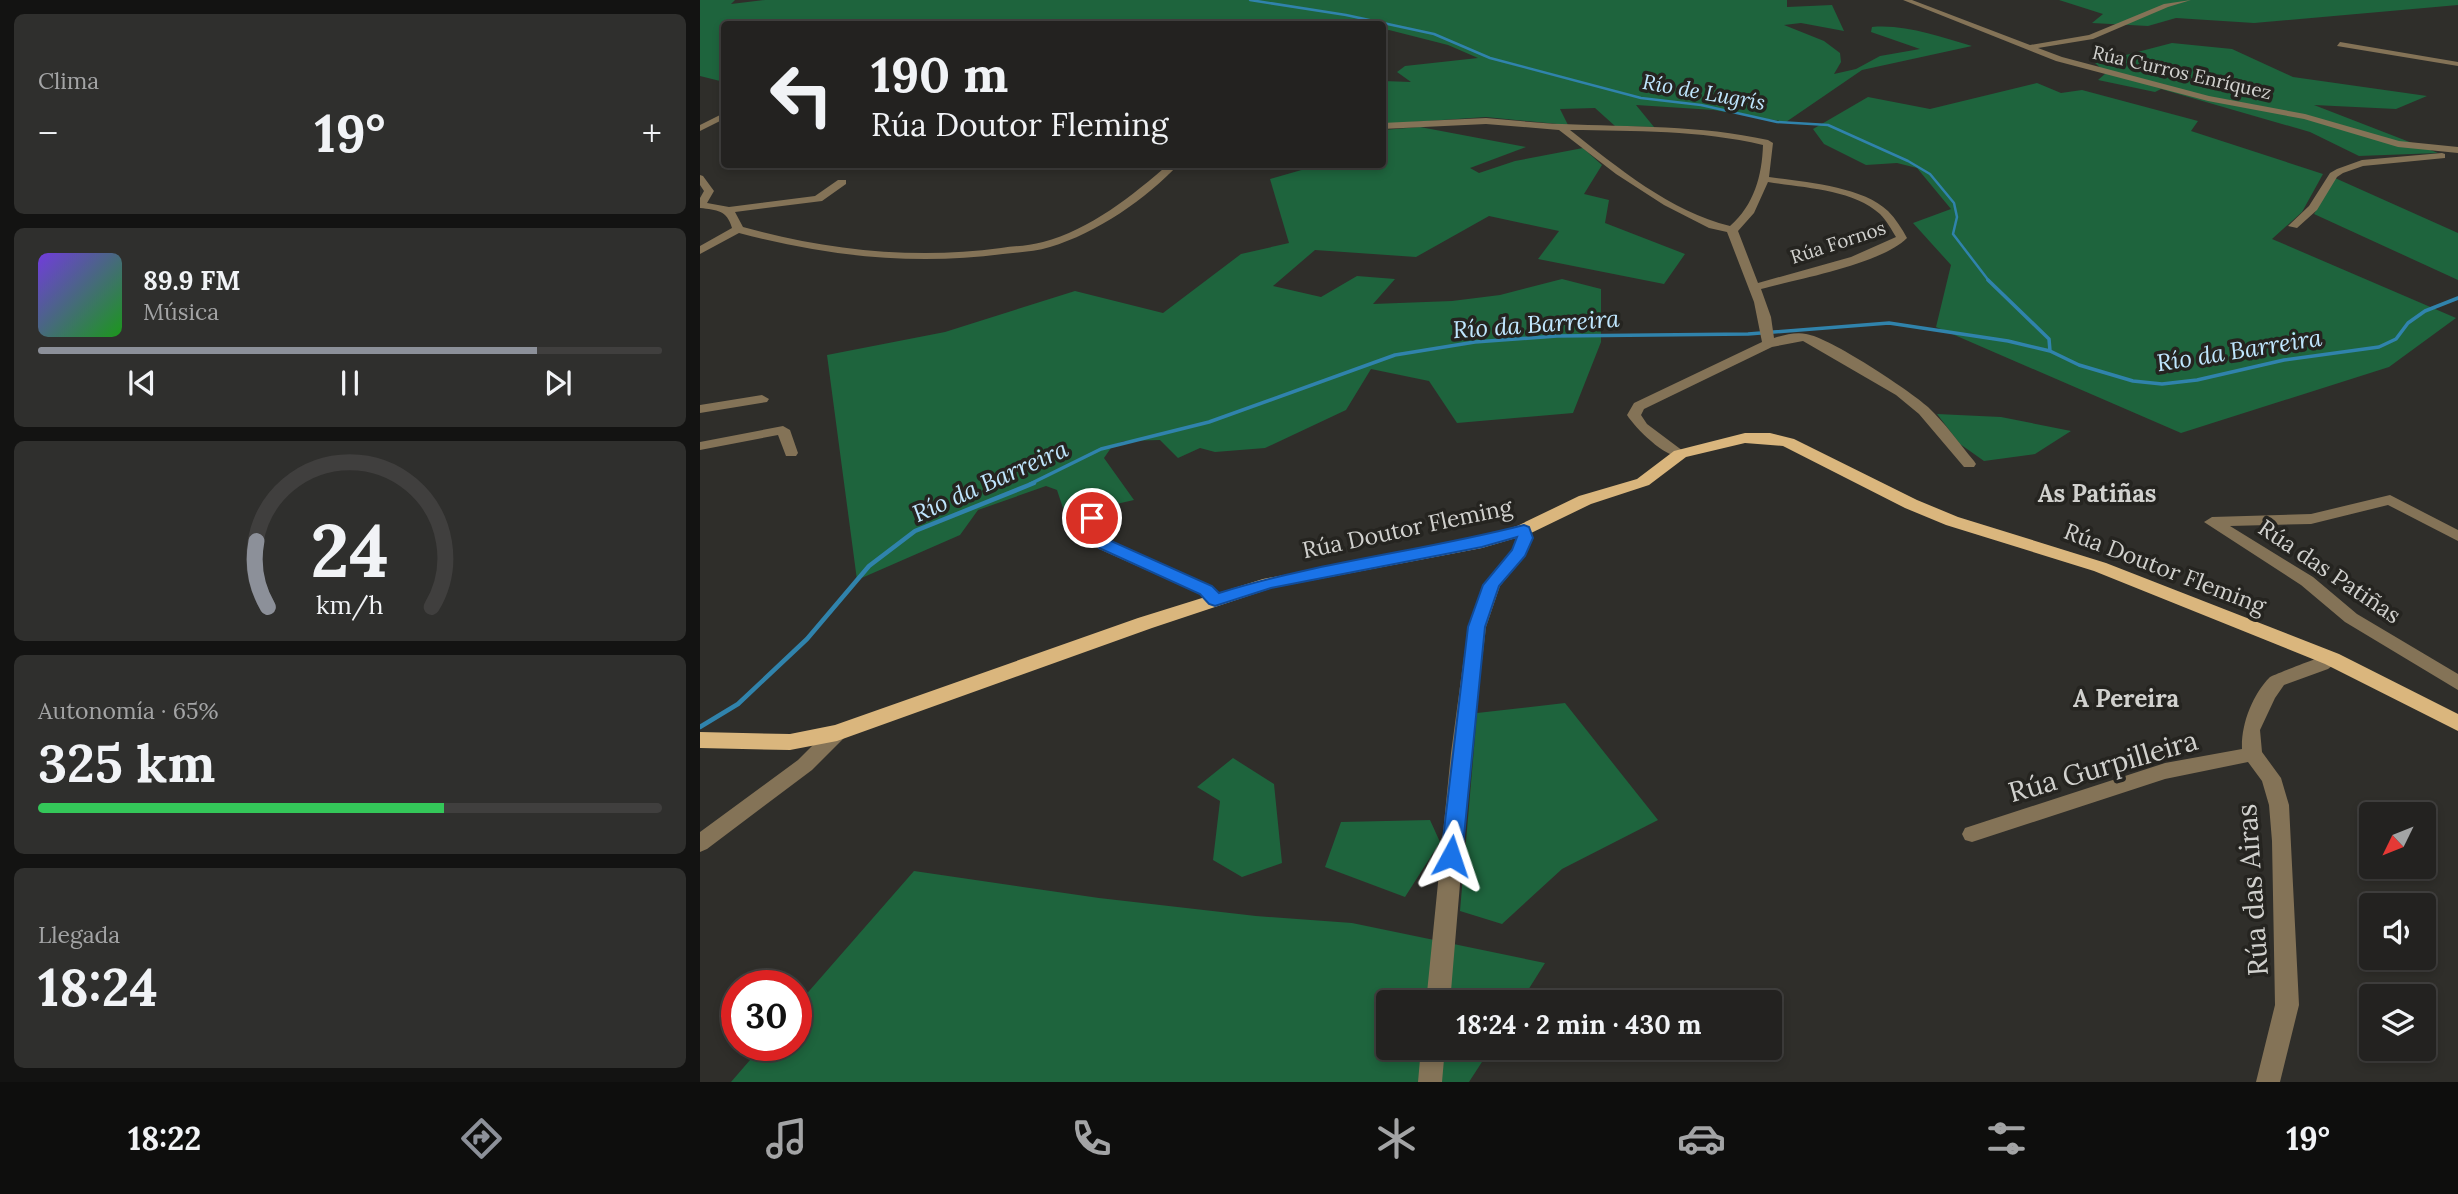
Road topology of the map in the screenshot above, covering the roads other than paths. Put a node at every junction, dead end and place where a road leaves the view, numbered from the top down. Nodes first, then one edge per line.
1 (1906, 0) edge
2 (2188, 0) edge
3 (2340, 44) dead end
4 (2026, 48) junction
5 (2458, 64) edge
6 (721, 118) edge
7 (1386, 125) edge
8 (1561, 127) junction
9 (700, 128) edge
10 (2458, 152) edge
11 (1170, 168) edge
12 (700, 178) edge
13 (1766, 179) junction
14 (842, 182) dead end
15 (700, 204) edge
16 (729, 210) junction
17 (2293, 226) dead end
18 (738, 229) junction
19 (1732, 230) junction
20 (700, 251) edge
21 (1755, 287) junction
22 (1768, 344) junction
23 (762, 399) dead end
24 (700, 409) edge
25 (700, 446) edge
26 (791, 453) dead end
27 (1680, 454) junction
28 (1969, 464) dead end
29 (1098, 512) dead end
30 (1524, 530) junction
31 (2458, 536) edge
32 (1215, 600) junction
33 (2332, 659) junction
34 (2458, 683) edge
35 (2458, 723) edge
36 (837, 733) junction
37 (700, 740) edge
38 (2252, 754) junction
39 (1972, 834) dead end
40 (700, 843) edge
41 (1439, 990) edge
42 (1432, 1060) edge
43 (1430, 1082) edge
44 (2268, 1082) edge

1 - 4 street, Rúa Curros Enríquez
2 - 4 street
3 - 5 street
4 - 10 street, Rúa Curros Enríquez
6 - 9 street
7 - 8 street
8 - 13 street
8 - 19 street
10 - 17 street
11 - 18 street
12 - 15 street
13 - 19 street
13 - 21 street, Rúa Fornos
14 - 16 street
15 - 16 street
16 - 18 street
18 - 20 street
19 - 21 street
21 - 22 street
22 - 27 street
22 - 28 street
23 - 24 street
25 - 26 street
27 - 30 main road, Rúa Doutor Fleming
27 - 33 main road, Rúa Doutor Fleming
29 - 32 street
30 - 32 main road, Rúa Doutor Fleming
30 - 41 street
31 - 34 street, Rúa das Patiñas
32 - 36 main road, Rúa Doutor Fleming
33 - 35 main road, Rúa Doutor Fleming
33 - 38 street
36 - 37 main road, Rúa Doutor Fleming
36 - 40 street
38 - 39 street, Rúa Gurpilleira
38 - 44 street, Rúa das Airas
42 - 43 street

